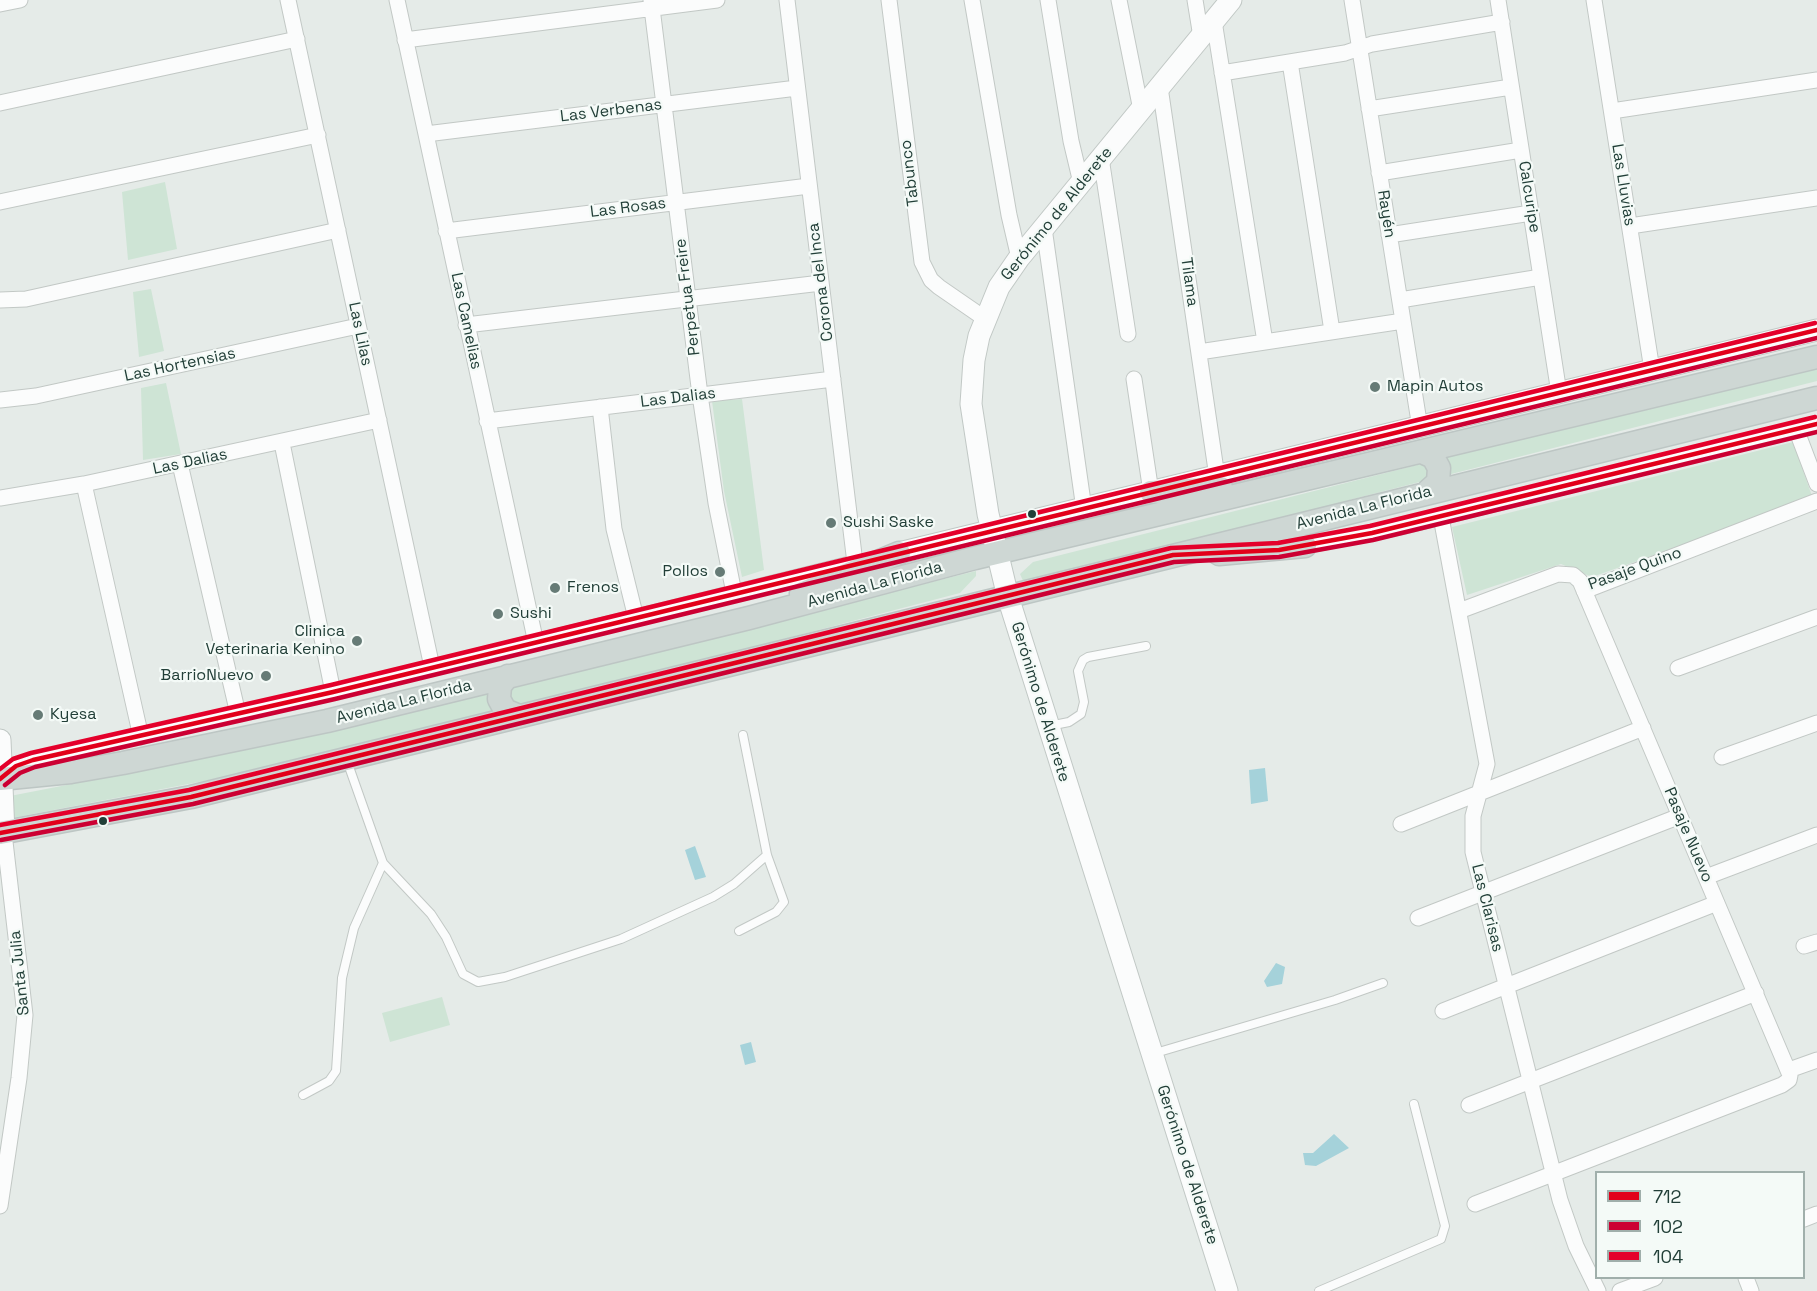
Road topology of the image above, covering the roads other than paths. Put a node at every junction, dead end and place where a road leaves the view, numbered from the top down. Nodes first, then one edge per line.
1 (20, 0) edge
2 (288, 0) edge
3 (396, 0) edge
4 (717, 0) edge
5 (787, 0) edge
6 (889, 0) edge
7 (972, 0) edge
8 (1048, 0) edge
9 (1119, 0) edge
10 (1195, 0) edge
11 (1231, 0) edge
12 (1352, 0) edge
13 (1498, 0) edge
14 (1594, 0) edge
15 (0, 4) edge
16 (652, 4) edge
17 (1502, 22) junction
18 (1208, 29) junction
19 (297, 39) junction
20 (405, 40) junction
21 (1360, 48) junction
22 (1290, 62) junction
23 (1222, 72) junction
24 (1817, 80) edge
25 (797, 87) junction
26 (1160, 87) junction
27 (1512, 87) junction
28 (0, 104) edge
29 (664, 104) junction
30 (1369, 109) junction
31 (1141, 110) junction
32 (1612, 111) junction
33 (426, 134) junction
34 (318, 135) junction
35 (1521, 150) junction
36 (1101, 158) junction
37 (1379, 173) junction
38 (1081, 183) junction
39 (809, 186) junction
40 (1817, 198) edge
41 (0, 202) edge
42 (676, 202) junction
43 (1531, 213) junction
44 (1630, 226) junction
45 (1044, 228) junction
46 (338, 230) junction
47 (446, 231) junction
48 (1389, 235) junction
49 (1019, 258) junction
50 (1541, 277) junction
51 (821, 283) junction
52 (688, 299) junction
53 (0, 300) edge
54 (1400, 300) junction
55 (984, 318) junction
56 (1403, 321) junction
57 (466, 325) junction
58 (358, 326) junction
59 (1817, 330) edge
60 (1332, 332) junction
61 (1128, 334) dead end
62 (1265, 342) junction
63 (1199, 352) junction
64 (1817, 357) edge
65 (1652, 370) junction
66 (833, 379) junction
67 (1134, 379) dead end
68 (1559, 393) junction
69 (700, 395) junction
70 (1817, 398) edge
71 (0, 400) edge
72 (600, 407) junction
73 (379, 420) junction
74 (487, 421) junction
75 (1817, 424) edge
76 (1420, 428) junction
77 (1796, 429) junction
78 (282, 442) junction
79 (1422, 452) junction
80 (180, 464) junction
81 (1217, 477) junction
82 (84, 484) junction
83 (1285, 484) junction
84 (1817, 484) edge
85 (1428, 491) junction
86 (1151, 492) junction
87 (0, 498) edge
88 (1817, 501) edge
89 (1084, 509) junction
90 (1441, 517) junction
91 (994, 542) junction
92 (1305, 546) joint
93 (899, 553) junction
94 (1173, 555) junction
95 (855, 563) junction
96 (1584, 591) junction
97 (734, 593) junction
98 (1008, 597) junction
99 (1459, 611) junction
100 (1817, 617) edge
101 (636, 618) junction
102 (749, 618) junction
103 (536, 643) junction
104 (1146, 646) dead end
105 (432, 667) junction
106 (1678, 668) dead end
107 (508, 676) junction
108 (333, 692) junction
109 (238, 714) junction
110 (519, 716) junction
111 (1817, 723) edge
112 (1048, 726) junction
113 (1642, 728) junction
114 (743, 735) dead end
115 (141, 737) junction
116 (0, 740) edge
117 (1722, 757) dead end
118 (346, 760) junction
119 (0, 779) edge
120 (1480, 793) junction
121 (1680, 816) junction
122 (1401, 824) dead end
123 (2, 833) edge
124 (1817, 835) edge
125 (767, 855) junction
126 (383, 864) junction
127 (1706, 877) junction
128 (1484, 893) junction
129 (1717, 903) junction
130 (1418, 918) dead end
131 (739, 931) dead end
132 (1383, 983) dead end
133 (1507, 986) junction
134 (1756, 993) junction
135 (1443, 1011) dead end
136 (1152, 1054) junction
137 (1817, 1060) edge
138 (1789, 1075) junction
139 (1530, 1081) junction
140 (303, 1095) dead end
141 (1414, 1104) dead end
142 (1470, 1104) dead end
143 (1554, 1174) junction
144 (1475, 1204) dead end
145 (0, 1206) edge
146 (1652, 1279) edge
147 (1227, 1291) edge
148 (1319, 1291) edge
149 (1598, 1291) edge
150 (1620, 1291) edge

1 - 15 street
2 - 19 street, Las Lilas
3 - 20 street, Las Camelias
4 - 16 street
5 - 25 street, Corona del Inca
6 - 55 street, Tabunco
7 - 49 street
8 - 38 street
9 - 31 street
10 - 18 street
11 - 18 street, Gerónimo de Alderete
12 - 21 street, Rayén
13 - 17 street, Calcuripe
14 - 32 street, Las Lluvias
16 - 20 street
16 - 29 street, Perpetua Freire
17 - 21 street
17 - 27 street, Calcuripe
18 - 23 street
18 - 26 street, Gerónimo de Alderete
19 - 28 street
19 - 34 street, Las Lilas
20 - 33 street, Las Camelias
21 - 22 street
21 - 30 street, Rayén
22 - 23 street
22 - 60 street
23 - 62 street
24 - 32 street
25 - 29 street, Las Verbenas
25 - 39 street, Corona del Inca
26 - 31 street, Gerónimo de Alderete
26 - 63 street, Tilama
27 - 30 street
27 - 35 street, Calcuripe
29 - 33 street, Las Verbenas
29 - 42 street, Perpetua Freire
30 - 37 street, Rayén
31 - 36 street, Gerónimo de Alderete
32 - 44 street, Las Lluvias
33 - 47 street, Las Camelias
34 - 41 street
34 - 46 street, Las Lilas
35 - 37 street
35 - 43 street, Calcuripe
36 - 38 street, Gerónimo de Alderete
36 - 61 street
37 - 48 street, Rayén
38 - 45 street, Gerónimo de Alderete
39 - 42 street, Las Rosas
39 - 51 street, Corona del Inca
40 - 44 street
42 - 47 street, Las Rosas
42 - 52 street, Perpetua Freire
43 - 48 street
43 - 50 street, Calcuripe
44 - 65 street, Las Lluvias
45 - 49 street, Gerónimo de Alderete
45 - 89 street
46 - 53 street
46 - 58 street, Las Lilas
47 - 57 street, Las Camelias
48 - 54 street, Rayén
49 - 55 street, Gerónimo de Alderete
50 - 54 street
50 - 68 street, Calcuripe
51 - 52 street
51 - 66 street, Corona del Inca
52 - 57 street
52 - 69 street, Perpetua Freire
54 - 56 street, Rayén
55 - 91 street, Gerónimo de Alderete
56 - 60 street
56 - 76 street, Rayén
57 - 74 street, Las Camelias
58 - 71 street, Las Hortensias
58 - 73 street, Las Lilas
59 - 65 street, Avenida La Florida
60 - 62 street
62 - 63 street
63 - 81 street, Tilama
64 - 79 main road, Avenida La Florida
65 - 68 street, Avenida La Florida
66 - 69 street, Las Dalias
66 - 95 street, Corona del Inca
67 - 86 street
68 - 76 street, Avenida La Florida
69 - 72 street, Las Dalias
69 - 97 street, Perpetua Freire
70 - 85 main road, Avenida La Florida
72 - 74 street, Las Dalias
72 - 101 street
73 - 78 street, Las Dalias
73 - 105 street, Las Lilas
74 - 103 street, Las Camelias
75 - 77 street, Avenida La Florida
76 - 81 street, Avenida La Florida
77 - 84 street
77 - 90 street, Avenida La Florida
78 - 80 street, Las Dalias
78 - 108 street
79 - 83 main road, Avenida La Florida
79 - 85 main road
80 - 82 street, Las Dalias
80 - 109 street
81 - 86 street, Avenida La Florida
82 - 87 street, Las Dalias
82 - 115 street
83 - 86 main road
83 - 91 main road, Avenida La Florida
85 - 94 main road, Avenida La Florida
86 - 89 street, Avenida La Florida
88 - 96 street, Pasaje Quino
89 - 91 street, Avenida La Florida
90 - 92 street, Avenida La Florida
90 - 99 street, Las Clarisas
91 - 93 street, Avenida La Florida
91 - 98 street, Gerónimo de Alderete
91 - 102 main road, Avenida La Florida
92 - 94 main road
93 - 95 street, Avenida La Florida
93 - 102 main road
94 - 98 main road, Avenida La Florida
95 - 97 street, Avenida La Florida
96 - 99 street, Pasaje Quino
96 - 113 street, Pasaje Nuevo
97 - 101 street, Avenida La Florida
98 - 110 main road, Avenida La Florida
98 - 112 street, Gerónimo de Alderete
99 - 120 street, Las Clarisas
100 - 106 street
101 - 103 street, Avenida La Florida
102 - 107 main road, Avenida La Florida
103 - 105 street, Avenida La Florida
104 - 112 lane
105 - 108 street, Avenida La Florida
107 - 110 main road
107 - 119 main road, Avenida La Florida
108 - 109 street, Avenida La Florida
109 - 115 street, Avenida La Florida
110 - 118 main road, Avenida La Florida
111 - 117 street
112 - 136 street, Gerónimo de Alderete
113 - 120 street
113 - 121 street, Pasaje Nuevo
114 - 125 lane
115 - 119 street, Avenida La Florida
116 - 119 street, Santa Julia
118 - 123 main road, Avenida La Florida
118 - 126 lane
119 - 123 street, Santa Julia
120 - 122 street
120 - 128 street, Las Clarisas
121 - 127 street, Pasaje Nuevo
121 - 128 street
123 - 145 street, Santa Julia
124 - 127 street
125 - 126 lane
125 - 131 lane
126 - 140 lane
127 - 129 street, Pasaje Nuevo
128 - 130 street
128 - 133 street, Las Clarisas
129 - 133 street
129 - 134 street, Pasaje Nuevo
132 - 136 lane
133 - 135 street
133 - 139 street, Las Clarisas
134 - 138 street, Pasaje Nuevo
134 - 139 street
136 - 147 street, Gerónimo de Alderete
137 - 138 street
138 - 143 street
139 - 142 street
139 - 143 street, Las Clarisas
141 - 148 lane
143 - 144 street
143 - 149 street, Las Clarisas
146 - 150 street

